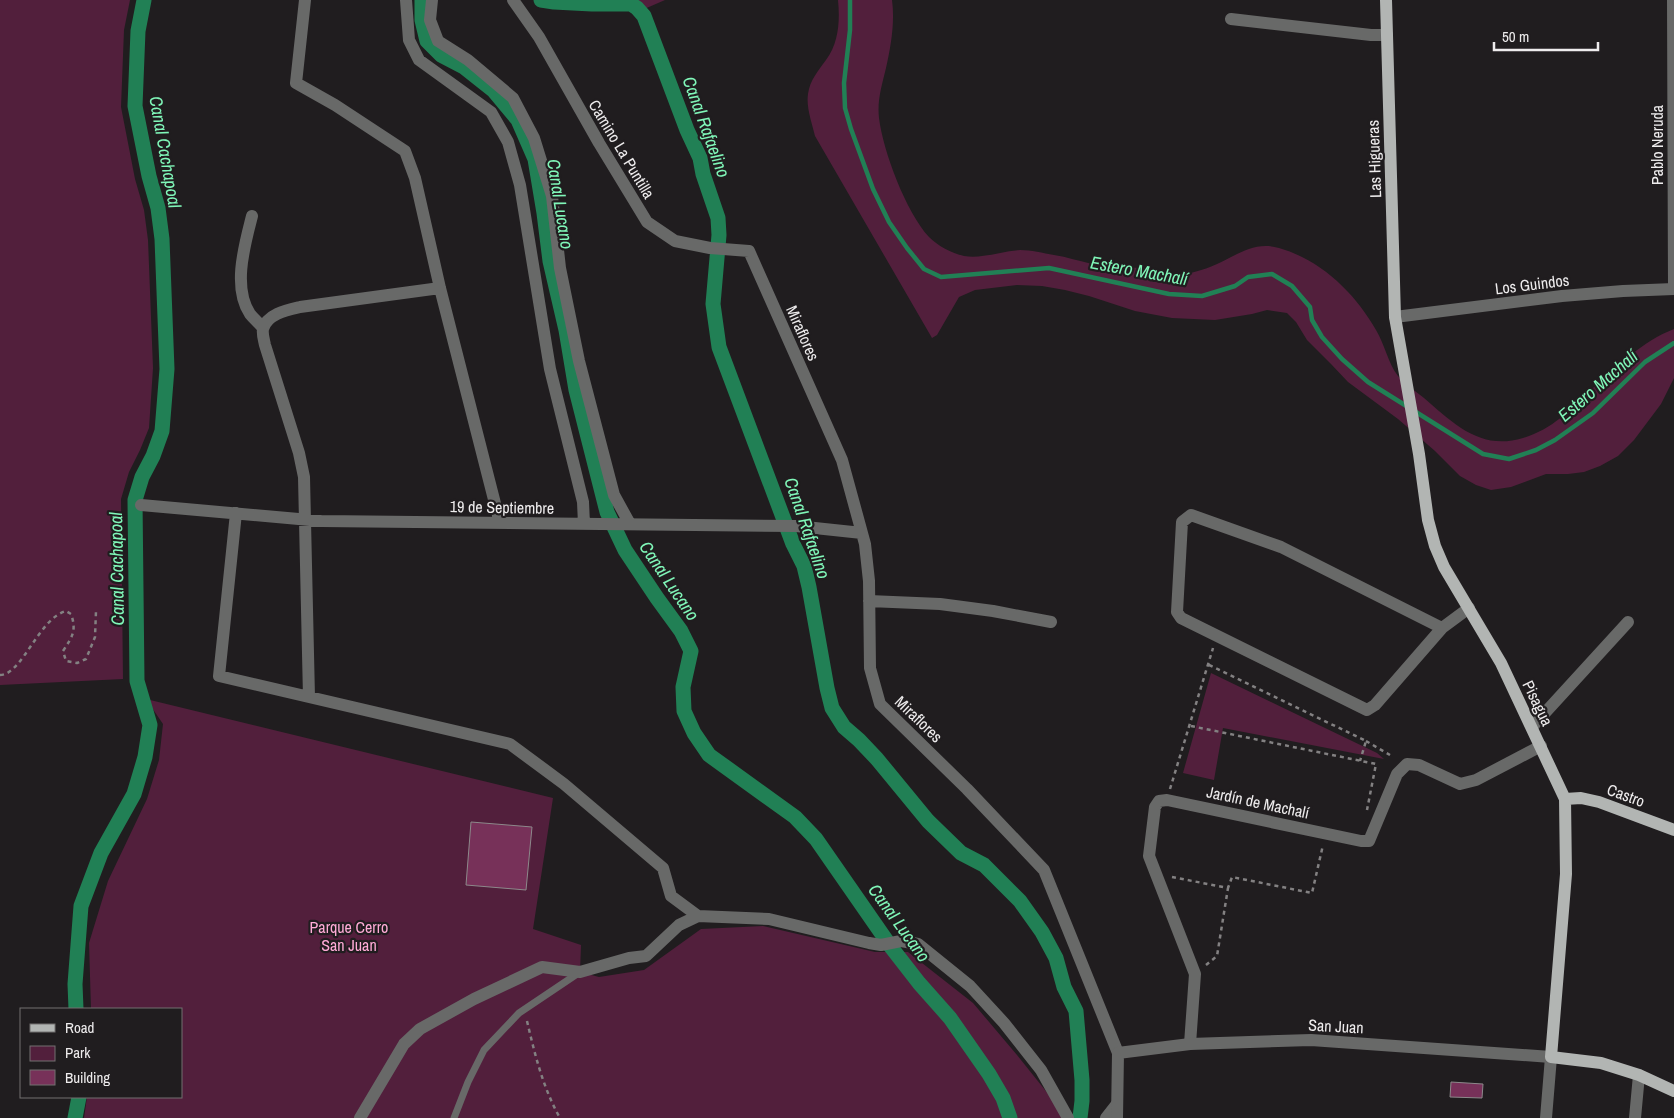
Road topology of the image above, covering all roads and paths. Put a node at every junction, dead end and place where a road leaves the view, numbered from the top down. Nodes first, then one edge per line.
1 (305, 0) edge
2 (406, 0) edge
3 (432, 0) edge
4 (513, 0) edge
5 (1386, 0) edge
6 (1673, 0) edge
7 (1231, 19) dead end
8 (1387, 35) junction
9 (252, 216) dead end
10 (749, 251) joint
11 (440, 288) junction
12 (1674, 289) edge
13 (1395, 317) junction
14 (263, 328) junction
15 (141, 505) dead end
16 (236, 513) junction
17 (304, 519) junction
18 (500, 523) junction
19 (584, 524) junction
20 (626, 524) junction
21 (862, 533) junction
22 (869, 601) junction
23 (1469, 608) junction
24 (96, 611) dead end
25 (1051, 622) dead end
26 (1628, 622) dead end
27 (1442, 628) junction
28 (1217, 636) junction
29 (1208, 665) junction
30 (0, 675) edge
31 (309, 697) junction
32 (1190, 726) junction
33 (1532, 727) junction
34 (1366, 741) junction
35 (1541, 746) junction
36 (1390, 755) dead end
37 (1360, 761) junction
38 (1565, 799) junction
39 (1167, 800) junction
40 (1366, 812) dead end
41 (1674, 830) edge
42 (1326, 834) junction
43 (1155, 874) junction
44 (1228, 888) junction
45 (698, 916) junction
46 (580, 972) junction
47 (1195, 974) junction
48 (524, 1010) junction
49 (1190, 1044) junction
50 (1118, 1053) junction
51 (1551, 1057) junction
52 (1639, 1075) junction
53 (1674, 1091) edge
54 (1117, 1104) junction
55 (360, 1118) edge
56 (454, 1118) edge
57 (560, 1118) edge
58 (1068, 1118) edge
59 (1106, 1118) edge
60 (1116, 1118) edge
61 (1546, 1118) edge
62 (1635, 1118) edge

1 - 11 street
2 - 19 street
3 - 20 street
4 - 10 street, Camino La Puntilla
5 - 8 main road, Las Higueras
6 - 12 street, Pablo Neruda
7 - 8 street
8 - 13 main road, Las Higueras
9 - 14 street
10 - 21 street, Miraflores
11 - 14 street
11 - 18 street
12 - 13 street, Los Guindos
13 - 23 main road, Pisagua
14 - 17 street
15 - 16 street, 19 de Septiembre
16 - 17 street, 19 de Septiembre
16 - 31 street
17 - 18 street, 19 de Septiembre
17 - 31 street
18 - 19 street, 19 de Septiembre
19 - 20 street, 19 de Septiembre
20 - 21 street, 19 de Septiembre
21 - 22 street, Miraflores
22 - 25 street
22 - 50 street, Miraflores
23 - 27 street
23 - 33 main road, Pisagua
24 - 30 path
26 - 33 street
27 - 28 street
27 - 28 street
28 - 29 path
29 - 32 path
29 - 34 path
31 - 45 street
32 - 37 path
32 - 39 path
33 - 35 main road, Pisagua
34 - 36 path
34 - 37 path
35 - 38 main road, Pisagua
35 - 42 street, Jardín de Machalí
37 - 40 path
38 - 41 main road, Castro
38 - 51 main road, Pisagua
39 - 42 street, Jardín de Machalí
39 - 43 street
42 - 44 path
43 - 44 path
43 - 47 street
44 - 47 path
45 - 46 street
45 - 58 street
46 - 48 lane
46 - 55 street
47 - 49 street
48 - 56 lane
48 - 57 path
49 - 50 street, San Juan
49 - 51 street, San Juan
50 - 54 street, Miraflores
51 - 52 main road
51 - 61 street, Pisagua
52 - 53 main road
52 - 62 street
54 - 59 street
54 - 60 street, Miraflores

